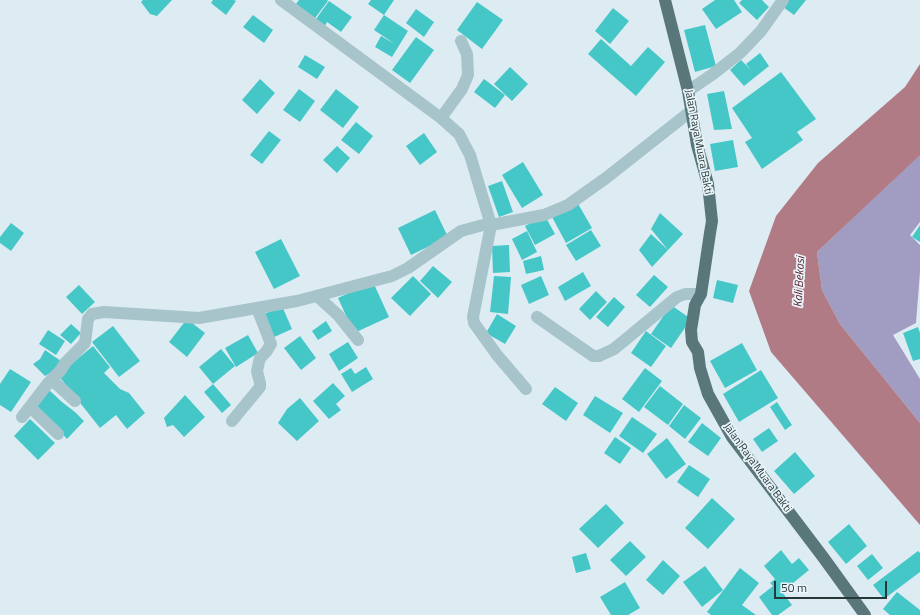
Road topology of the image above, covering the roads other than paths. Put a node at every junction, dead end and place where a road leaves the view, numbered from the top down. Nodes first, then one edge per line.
1 (281, 0) edge
2 (665, 0) edge
3 (782, 0) edge
4 (461, 41) dead end
5 (688, 91) junction
6 (691, 111) junction
7 (441, 118) junction
8 (487, 225) junction
9 (700, 294) junction
10 (317, 296) junction
11 (258, 308) junction
12 (537, 317) dead end
13 (358, 340) dead end
14 (52, 380) junction
15 (526, 389) dead end
16 (75, 401) dead end
17 (30, 407) junction
18 (22, 417) dead end
19 (232, 420) dead end
20 (58, 434) dead end
21 (865, 615) edge

1 - 7 street
2 - 5 main road, Jalan Raya Muara Bakti
3 - 5 street
4 - 7 street
5 - 6 main road, Jalan Raya Muara Bakti
6 - 8 street
6 - 9 main road, Jalan Raya Muara Bakti
7 - 8 street
8 - 10 street
8 - 15 street
9 - 12 street
9 - 21 main road, Jalan Raya Muara Bakti
10 - 11 street
10 - 13 street
11 - 14 street
11 - 19 street
14 - 16 street
14 - 17 street
17 - 18 street
17 - 20 street

